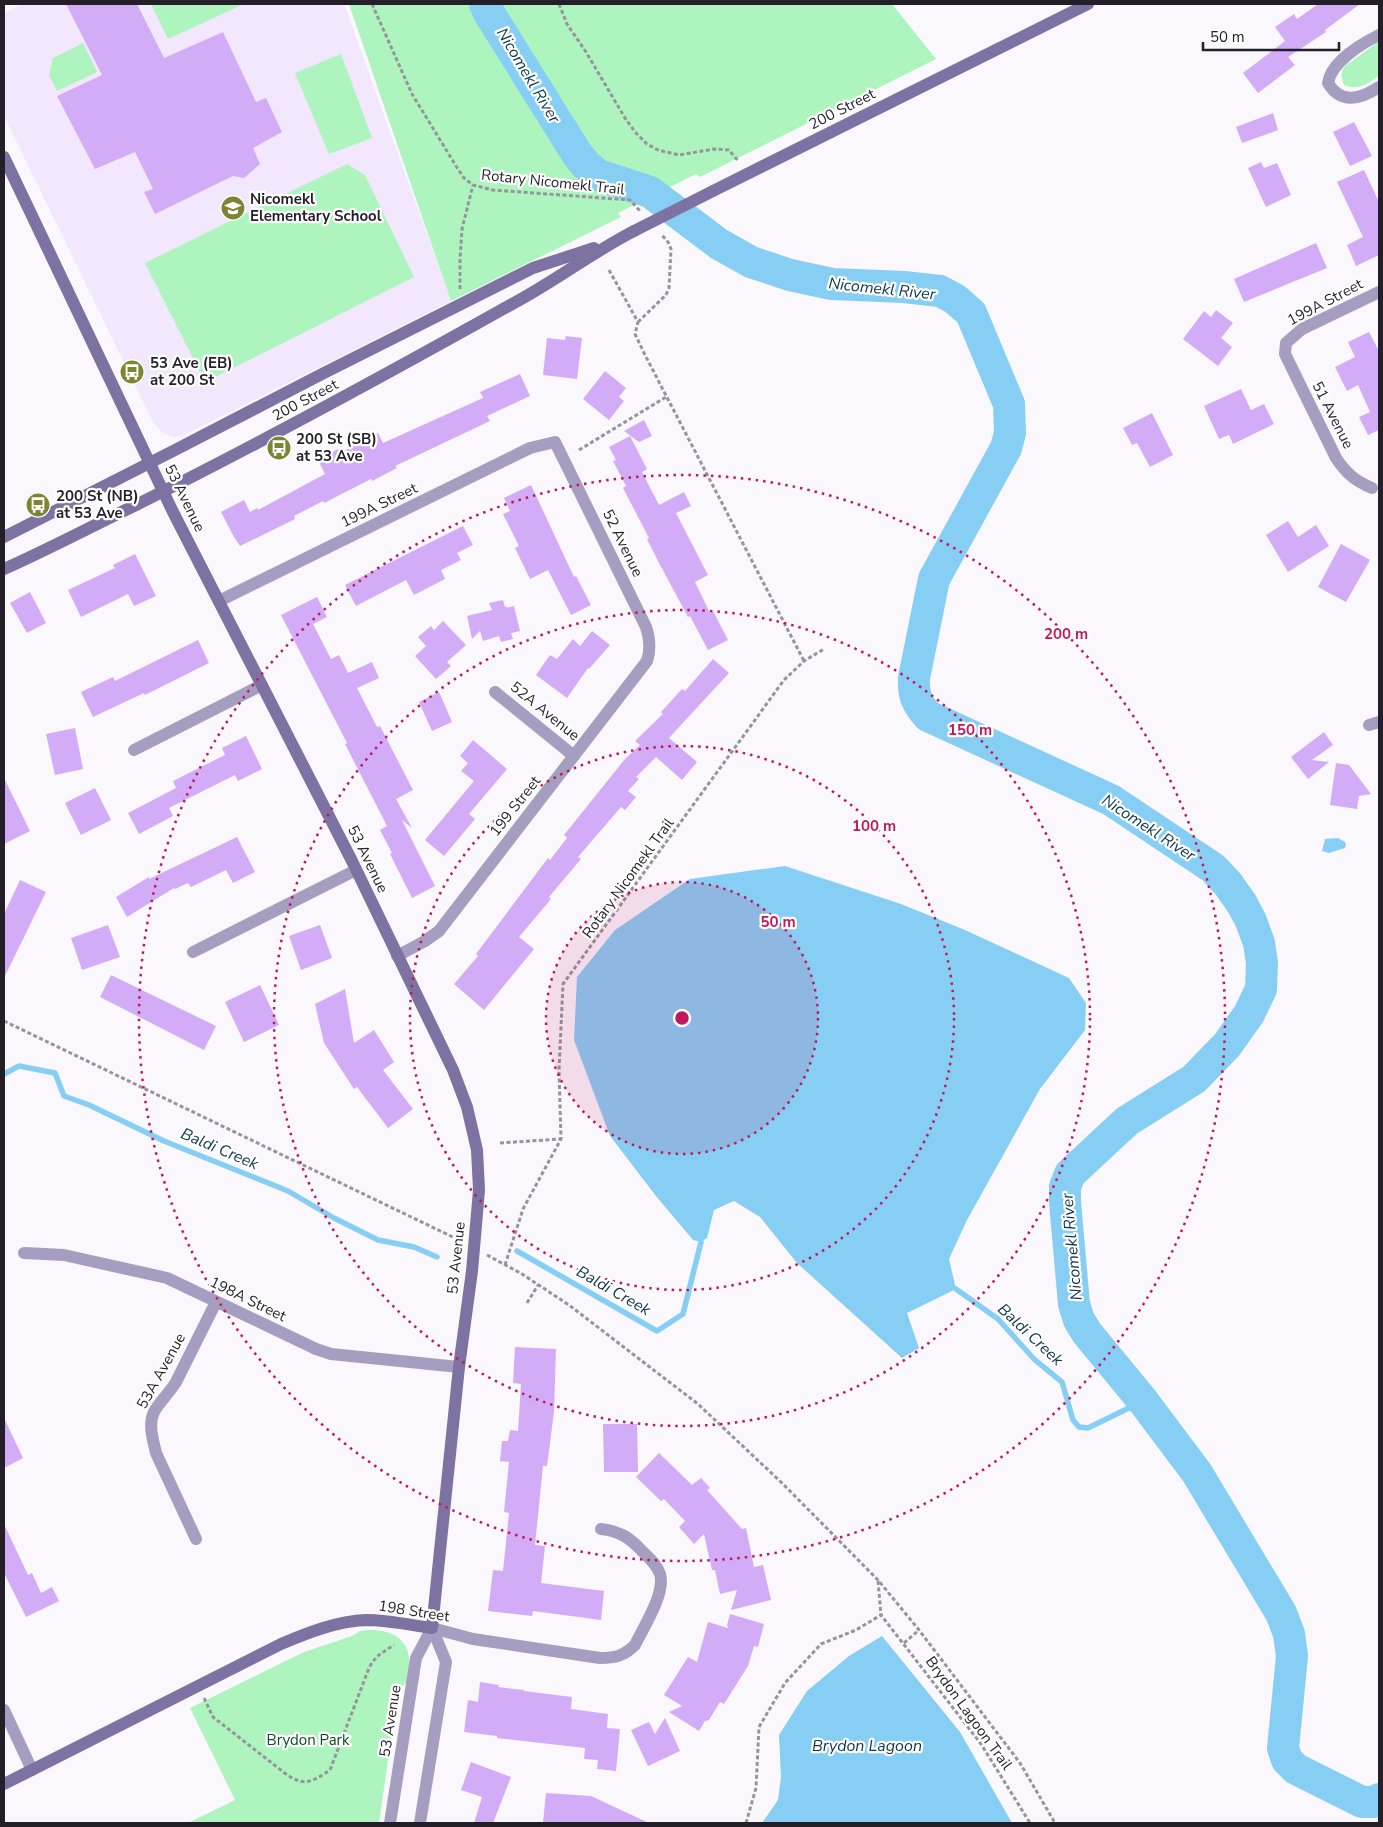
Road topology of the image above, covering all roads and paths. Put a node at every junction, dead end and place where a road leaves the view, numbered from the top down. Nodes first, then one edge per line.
1 (372, 4) edge
2 (559, 4) edge
3 (1088, 4) edge
4 (1379, 35) edge
5 (1379, 87) edge
6 (735, 155) dead end
7 (4, 157) edge
8 (473, 185) junction
9 (643, 214) dead end
10 (656, 228) dead end
11 (611, 243) junction
12 (610, 270) dead end
13 (1379, 292) edge
14 (460, 295) dead end
15 (638, 322) junction
16 (1286, 343) joint
17 (666, 397) junction
18 (555, 442) joint
19 (579, 450) dead end
20 (150, 463) junction
21 (1372, 488) dead end
22 (164, 491) junction
23 (4, 536) edge
24 (4, 569) edge
25 (219, 601) junction
26 (824, 649) dead end
27 (647, 661) joint
28 (804, 661) junction
29 (262, 685) junction
30 (495, 692) dead end
31 (134, 750) dead end
32 (574, 756) junction
33 (356, 870) junction
34 (193, 952) dead end
35 (397, 956) junction
36 (4, 1021) edge
37 (561, 1139) junction
38 (500, 1143) dead end
39 (453, 1237) dead end
40 (24, 1253) dead end
41 (496, 1260) dead end
42 (505, 1265) junction
43 (538, 1285) junction
44 (216, 1302) junction
45 (526, 1303) dead end
46 (459, 1367) junction
47 (601, 1529) dead end
48 (196, 1540) dead end
49 (878, 1580) junction
50 (881, 1615) junction
51 (432, 1628) junction
52 (919, 1630) junction
53 (904, 1644) junction
54 (394, 1645) dead end
55 (198, 1686) junction
56 (4, 1710) edge
57 (32, 1770) junction
58 (4, 1784) edge
59 (390, 1823) edge
60 (420, 1823) edge
61 (746, 1823) edge
62 (1030, 1823) edge
63 (1055, 1823) edge

1 - 8 path, Rotary Nicomekl Trail
2 - 6 path
3 - 11 street, 200 Street, bridge
4 - 5 street
7 - 20 street, 53 Avenue
8 - 9 path, Rotary Nicomekl Trail
8 - 14 path
10 - 15 path
11 - 20 street, 200 Street
11 - 22 street, 200 Street
12 - 15 path
13 - 16 street, 199A Street
15 - 17 path
16 - 21 street, 51 Avenue
17 - 19 path
17 - 28 path
18 - 25 street, 199A Street
18 - 27 street, 52 Avenue
20 - 22 street, 53 Avenue
20 - 23 street, 200 Street
22 - 24 street, 200 Street
22 - 25 street, 53 Avenue
25 - 29 street, 53 Avenue
26 - 28 path, Rotary Nicomekl Trail
27 - 32 street, 199 Street
28 - 37 path, Rotary Nicomekl Trail
29 - 31 street
29 - 33 street, 53 Avenue
30 - 32 street, 52A Avenue
32 - 35 street, 199 Street
33 - 34 street
33 - 35 street, 53 Avenue
35 - 46 street, 53 Avenue
36 - 39 path
37 - 38 path
37 - 42 path
40 - 44 street, 198A Street
41 - 42 path
42 - 43 path
43 - 45 path
43 - 49 path
44 - 46 street, 198A Street
44 - 48 street, 53A Avenue
46 - 51 street, 53 Avenue
47 - 51 street, 198 Street
49 - 50 path
49 - 52 path
50 - 53 path, Brydon Lagoon Trail
50 - 61 path
51 - 55 street, 198 Street
51 - 59 street, 53 Avenue
51 - 60 street, 53 Avenue
52 - 53 path
52 - 63 path
53 - 62 path, Brydon Lagoon Trail
54 - 55 path
55 - 57 street, 198 Street
56 - 57 street
57 - 58 street, 198 Street

